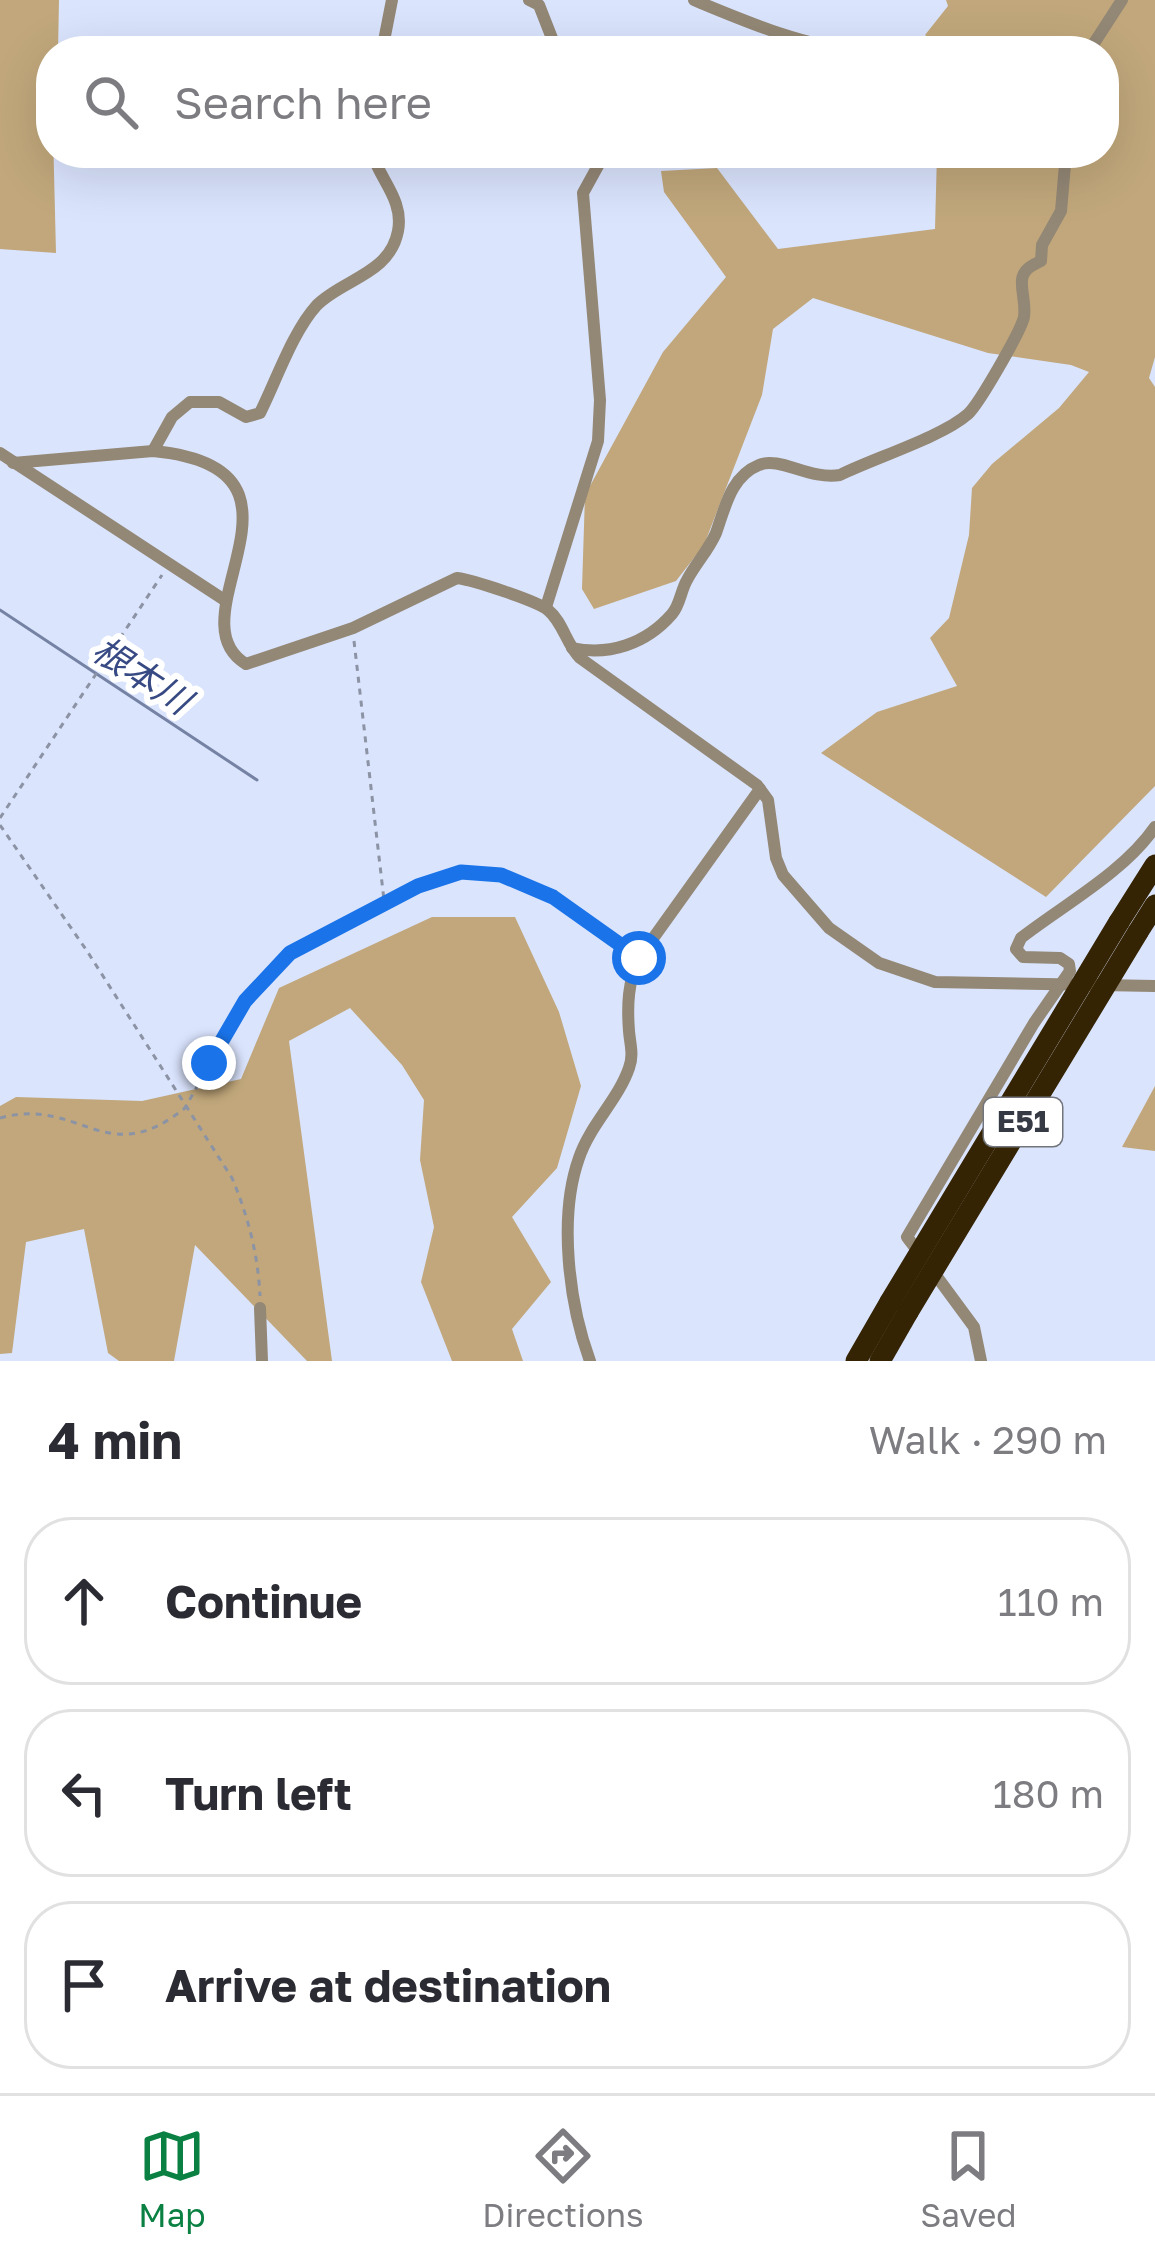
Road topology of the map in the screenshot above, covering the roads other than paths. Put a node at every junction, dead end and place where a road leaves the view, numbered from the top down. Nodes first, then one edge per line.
1 (392, 0) edge
2 (694, 0) edge
3 (1122, 0) edge
4 (538, 2) edge
5 (385, 36) edge
6 (551, 36) edge
7 (795, 36) edge
8 (1099, 36) edge
9 (379, 168) edge
10 (596, 168) edge
11 (1064, 168) edge
12 (153, 451) junction
13 (0, 453) edge
14 (13, 463) junction
15 (226, 601) junction
16 (546, 607) junction
17 (570, 648) junction
18 (760, 789) junction
19 (1155, 827) edge
20 (1155, 865) edge
21 (1155, 905) edge
22 (1129, 927) junction
23 (1062, 984) junction
24 (1155, 986) edge
25 (899, 1307) junction
26 (260, 1308) road end
27 (262, 1361) edge
28 (590, 1361) edge
29 (856, 1361) edge
30 (880, 1361) edge
31 (981, 1361) edge

1 - 5 street
2 - 7 street
3 - 8 street
4 - 6 street
9 - 12 street
10 - 16 street
11 - 17 street
12 - 14 street
12 - 15 street
13 - 14 street
14 - 15 street
15 - 16 street
16 - 17 street
17 - 18 street
18 - 23 street
18 - 28 street
19 - 23 street
20 - 22 highway, E51
21 - 22 highway, E51
22 - 25 highway, E51, bridge
23 - 24 street
23 - 31 street
25 - 29 highway, E51
25 - 30 highway, E51
26 - 27 street

